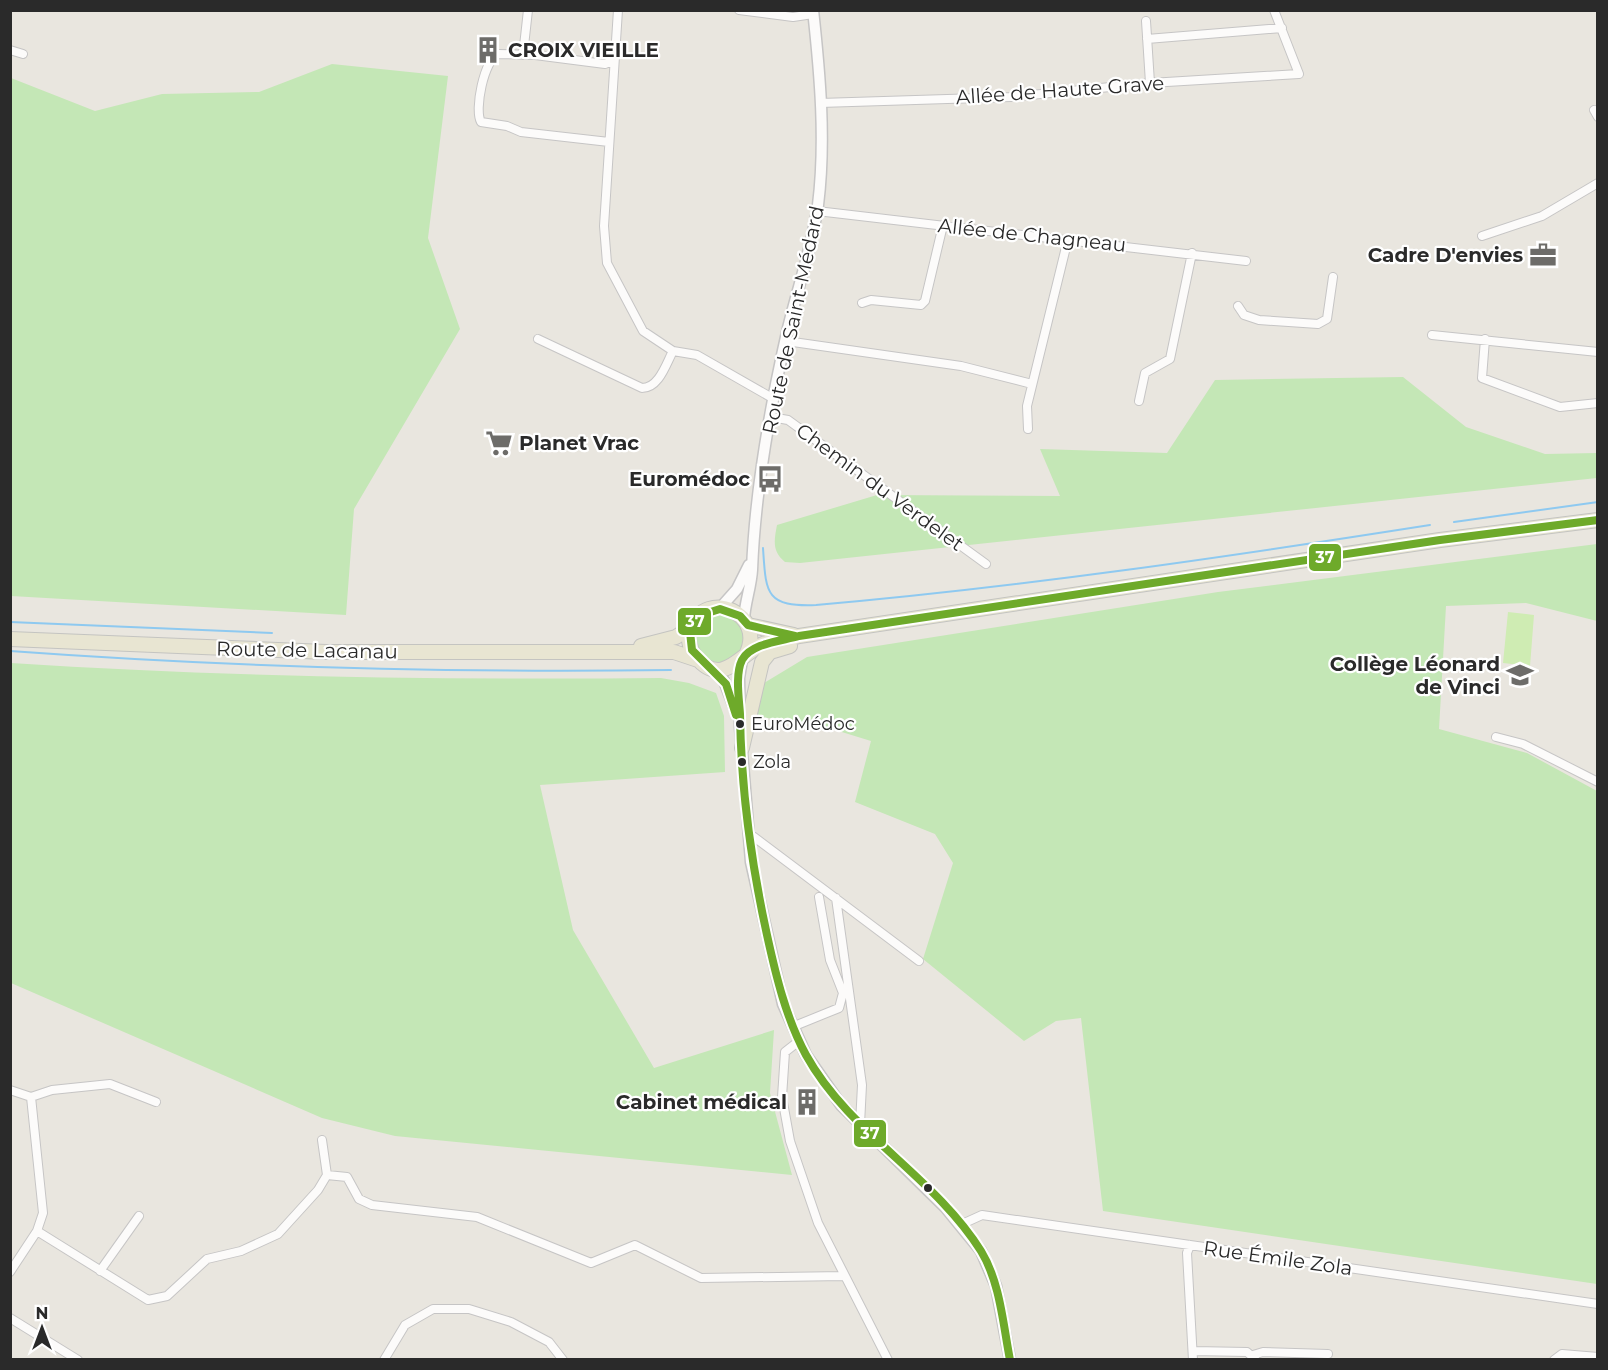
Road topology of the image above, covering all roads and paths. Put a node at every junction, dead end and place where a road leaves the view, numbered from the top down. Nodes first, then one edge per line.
1 (528, 10) edge
2 (618, 10) edge
3 (739, 10) edge
4 (1274, 10) edge
5 (813, 12) edge
6 (1146, 21) dead end
7 (1281, 28) junction
8 (1147, 39) junction
9 (10, 50) edge
10 (22, 54) dead end
11 (523, 55) junction
12 (614, 60) junction
13 (1150, 83) junction
14 (820, 103) junction
15 (609, 142) junction
16 (1598, 183) edge
17 (817, 211) junction
18 (943, 225) junction
19 (1482, 236) dead end
20 (1068, 239) junction
21 (1192, 253) junction
22 (1246, 261) dead end
23 (1333, 277) dead end
24 (862, 303) dead end
25 (1238, 306) dead end
26 (1432, 335) dead end
27 (538, 339) dead end
28 (1485, 339) junction
29 (786, 341) junction
30 (673, 351) junction
31 (1598, 352) edge
32 (1032, 384) junction
33 (774, 399) junction
34 (1139, 401) dead end
35 (1598, 404) edge
36 (771, 417) junction
37 (1029, 429) dead end
38 (1598, 520) edge
39 (752, 557) junction
40 (986, 564) dead end
41 (721, 607) junction
42 (746, 622) junction
43 (692, 626) junction
44 (877, 626) junction
45 (799, 636) junction
46 (10, 639) edge
47 (603, 652) junction
48 (744, 657) junction
49 (698, 660) junction
50 (712, 668) junction
51 (740, 727) junction
52 (1496, 737) dead end
53 (742, 748) junction
54 (1598, 782) edge
55 (748, 836) junction
56 (819, 897) dead end
57 (836, 898) junction
58 (919, 961) dead end
59 (792, 1027) junction
60 (799, 1041) junction
61 (10, 1090) edge
62 (31, 1097) junction
63 (156, 1102) dead end
64 (860, 1124) junction
65 (322, 1140) dead end
66 (327, 1175) junction
67 (139, 1216) dead end
68 (960, 1225) junction
69 (38, 1231) junction
70 (1190, 1245) junction
71 (99, 1271) junction
72 (10, 1272) edge
73 (844, 1276) junction
74 (1598, 1304) edge
75 (10, 1318) edge
76 (1328, 1354) dead end
77 (1193, 1355) edge
78 (1255, 1357) edge
79 (1598, 1357) edge
80 (78, 1359) edge
81 (384, 1359) edge
82 (563, 1359) edge
83 (888, 1359) edge
84 (1010, 1359) edge
85 (1554, 1359) edge

1 - 11 street
2 - 12 street
3 - 5 street
4 - 7 street
5 - 14 street, Route de Saint-Médard
6 - 8 street
7 - 8 street
7 - 13 street, Allée de Haute Grave
8 - 13 street
9 - 10 street
11 - 12 street
11 - 15 street
12 - 15 street
13 - 14 street, Allée de Haute Grave
14 - 17 street, Route de Saint-Médard
15 - 30 street
16 - 19 street
17 - 18 street, Allée de Chagneau
17 - 29 street, Route de Saint-Médard
18 - 20 street, Allée de Chagneau
18 - 24 street
20 - 21 street, Allée de Chagneau
20 - 32 street
21 - 22 street, Allée de Chagneau
21 - 34 street
23 - 25 street
26 - 28 street
27 - 30 street
28 - 31 street
28 - 35 street
29 - 32 street
29 - 33 street, Route de Saint-Médard
30 - 33 street
32 - 37 street
33 - 36 street, Route de Saint-Médard
36 - 39 street, Route de Saint-Médard
36 - 40 street, Chemin du Verdelet
38 - 44 main road
39 - 41 street, Route de Saint-Médard
39 - 42 street, Route de Saint-Médard
41 - 42 main road
41 - 43 main road, Route de Lacanau
42 - 45 main road
42 - 48 main road
43 - 47 main road, Route de Lacanau
43 - 49 main road
44 - 45 main road
44 - 53 main road
45 - 48 main road
46 - 47 main road, Route de Lacanau
47 - 49 main road, Route de Lacanau
48 - 50 main road
48 - 51 street
49 - 50 main road, Route de Lacanau
50 - 51 street
51 - 53 street
52 - 54 street
53 - 55 street
55 - 57 street
55 - 59 street
56 - 59 street
57 - 58 street
57 - 64 street
59 - 60 street
60 - 64 street
60 - 73 street
61 - 62 street
62 - 63 street
62 - 69 street
64 - 68 street
65 - 66 street
66 - 71 street
66 - 73 street
67 - 71 street
68 - 70 street, Rue Émile Zola
68 - 84 street
69 - 71 street
69 - 72 street
70 - 74 street, Rue Émile Zola
70 - 77 street
73 - 83 street
75 - 80 street
76 - 78 street
77 - 78 street
79 - 85 street
81 - 82 street

